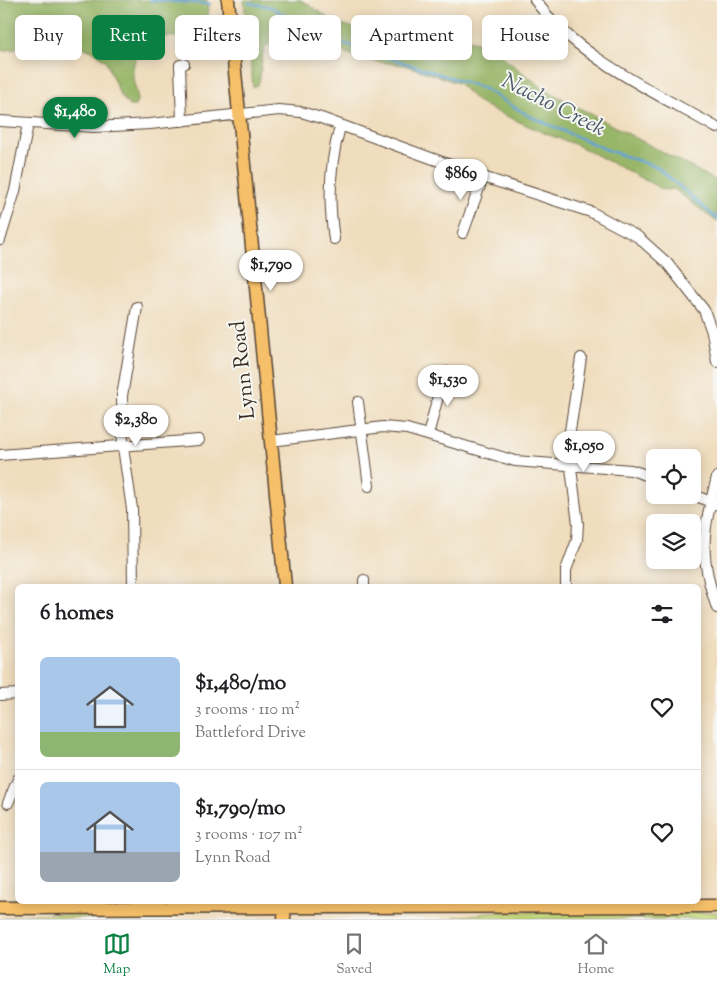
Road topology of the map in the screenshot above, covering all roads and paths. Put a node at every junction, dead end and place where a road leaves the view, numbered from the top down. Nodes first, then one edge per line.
1 (228, 0) edge
2 (535, 0) edge
3 (184, 64) dead end
4 (240, 115) junction
5 (0, 120) edge
6 (182, 121) junction
7 (28, 124) junction
8 (340, 127) junction
9 (717, 128) edge
10 (482, 177) junction
11 (463, 233) dead end
12 (334, 239) dead end
13 (0, 240) edge
14 (137, 307) dead end
15 (581, 358) dead end
16 (717, 362) edge
17 (447, 372) dead end
18 (358, 402) dead end
19 (363, 429) junction
20 (428, 434) junction
21 (199, 440) dead end
22 (271, 441) junction
23 (123, 447) junction
24 (0, 455) edge
25 (569, 464) junction
26 (646, 475) edge
27 (717, 477) edge
28 (369, 486) dead end
29 (701, 498) edge
30 (714, 503) edge
31 (133, 584) edge
32 (285, 584) edge
33 (566, 584) edge
34 (717, 608) edge
35 (15, 694) edge
36 (0, 695) edge
37 (15, 786) edge
38 (8, 803) dead end
39 (207, 904) edge
40 (512, 904) edge
41 (139, 905) edge
42 (717, 906) edge
43 (0, 908) edge
44 (285, 909) edge

1 - 4 main road, Lynn Road
2 - 9 street
3 - 6 street
4 - 6 street
4 - 8 street
4 - 22 main road, Lynn Road
5 - 7 street
6 - 7 street
7 - 13 street
8 - 10 street
8 - 12 street
10 - 11 street
10 - 16 street
14 - 23 street
15 - 25 street
17 - 20 street
18 - 19 street
19 - 20 street
19 - 22 street
19 - 28 street
20 - 25 street
21 - 23 street
22 - 32 main road, Lynn Road
23 - 24 street
23 - 31 street
25 - 26 street
25 - 33 street
27 - 30 street
29 - 30 street
30 - 34 street
35 - 36 street
37 - 38 street
39 - 41 main road
39 - 44 main road
40 - 42 main road
40 - 44 main road
41 - 43 main road

